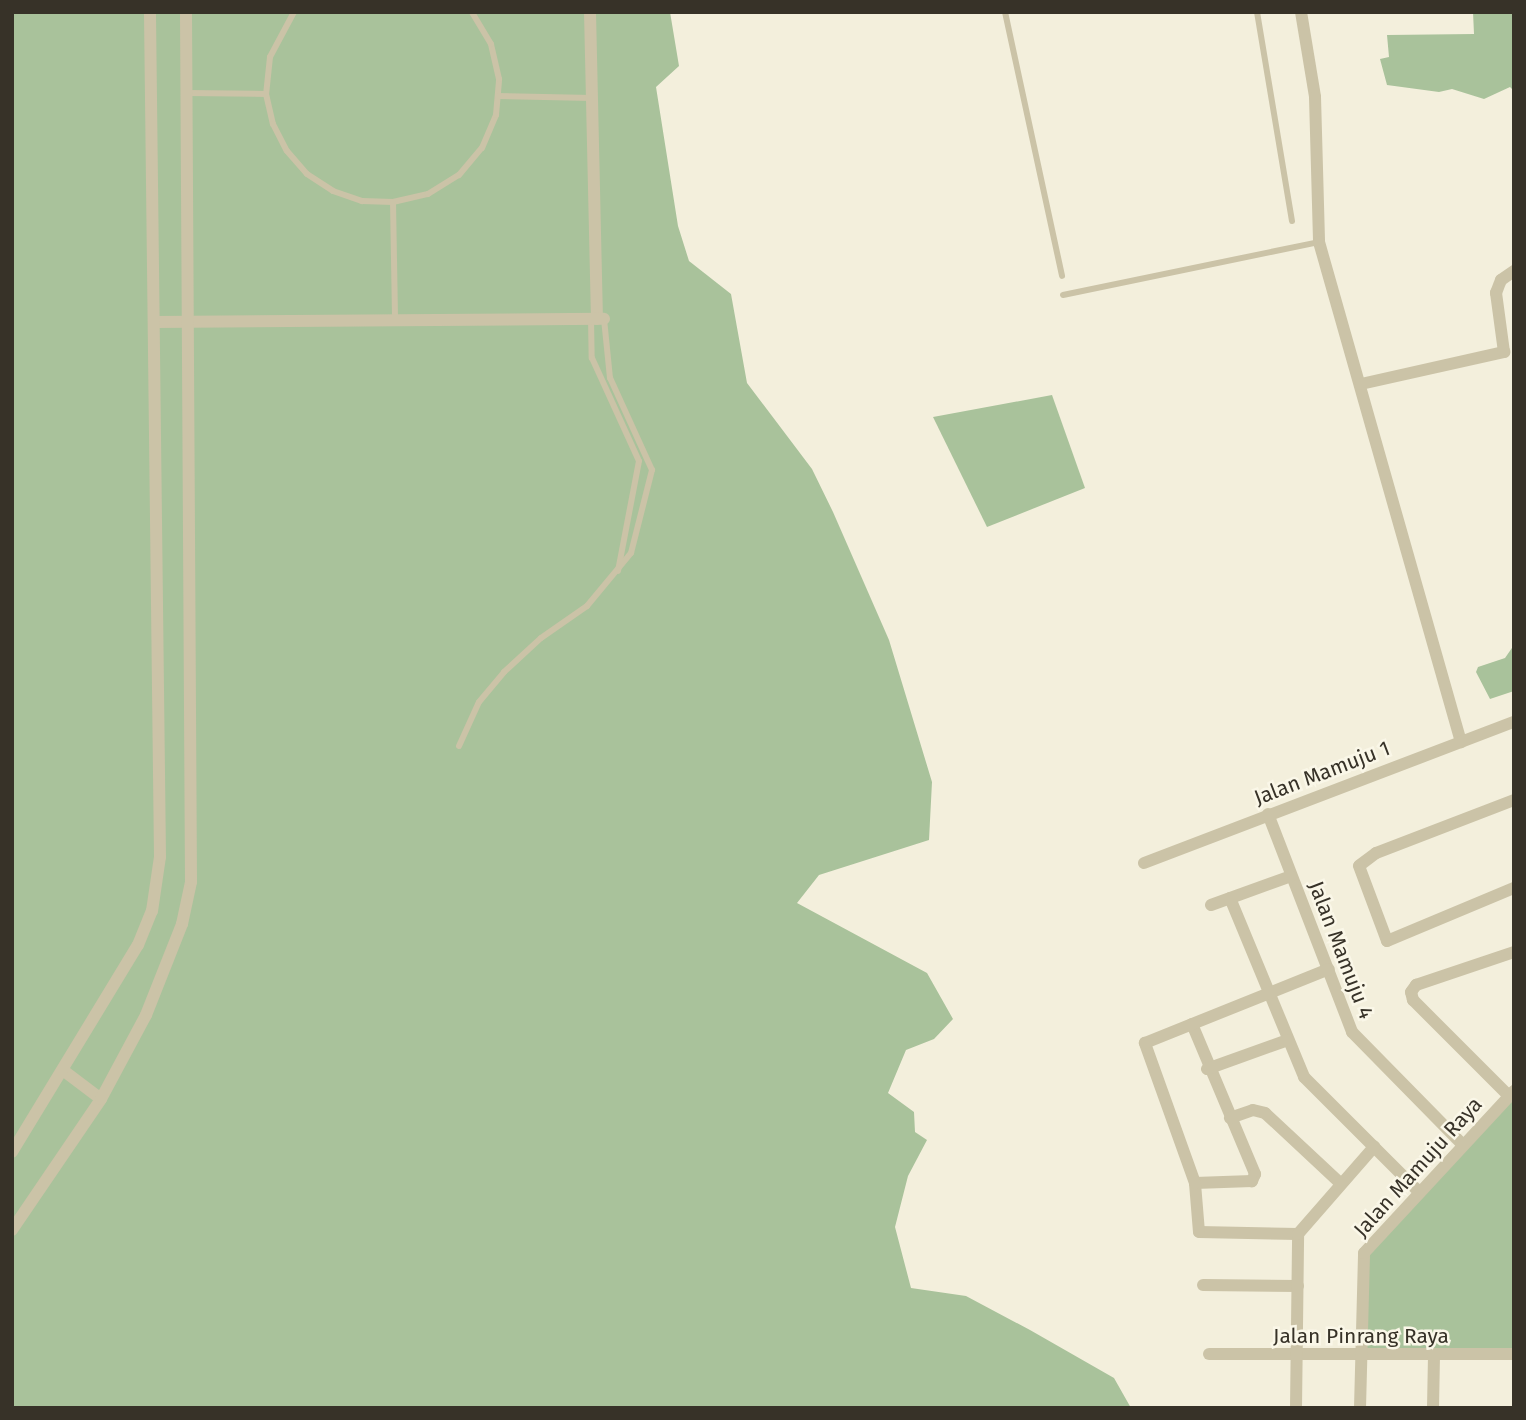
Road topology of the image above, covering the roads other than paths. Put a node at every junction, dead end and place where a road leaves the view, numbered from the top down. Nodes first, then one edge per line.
1 (150, 12) edge
2 (186, 12) edge
3 (294, 12) edge
4 (472, 12) edge
5 (590, 12) edge
6 (1005, 12) edge
7 (1258, 12) edge
8 (1301, 12) edge
9 (1307, 12) edge
10 (187, 93) junction
11 (266, 94) junction
12 (498, 96) junction
13 (592, 98) junction
14 (393, 202) junction
15 (1292, 221) dead end
16 (1319, 242) junction
17 (1514, 271) edge
18 (1062, 276) dead end
19 (1063, 295) dead end
20 (597, 319) junction
21 (191, 320) junction
22 (395, 320) junction
23 (156, 322) junction
24 (1509, 352) edge
25 (1361, 384) junction
26 (618, 572) junction
27 (1514, 722) edge
28 (1461, 742) junction
29 (459, 746) dead end
30 (1514, 800) edge
31 (1268, 814) junction
32 (1144, 863) dead end
33 (1292, 876) junction
34 (1514, 888) edge
35 (1230, 898) junction
36 (1211, 905) dead end
37 (1514, 952) edge
38 (1329, 969) junction
39 (1268, 994) junction
40 (1192, 1024) junction
41 (1288, 1040) junction
42 (1208, 1069) junction
43 (64, 1071) junction
44 (1511, 1094) edge
45 (101, 1099) junction
46 (1230, 1118) junction
47 (1462, 1144) junction
48 (1374, 1147) junction
49 (12, 1152) edge
50 (1339, 1182) junction
51 (1195, 1183) junction
52 (1418, 1191) junction
53 (12, 1230) edge
54 (1298, 1234) junction
55 (1203, 1285) dead end
56 (1298, 1286) junction
57 (1209, 1354) dead end
58 (1434, 1354) junction
59 (1514, 1354) edge
60 (1297, 1356) junction
61 (1362, 1358) junction
62 (1296, 1408) edge
63 (1360, 1408) edge
64 (1433, 1408) edge

1 - 23 street
2 - 10 street
3 - 11 lane
4 - 12 lane
5 - 13 street
6 - 18 lane
7 - 15 lane
8 - 9 street
8 - 16 street
10 - 11 lane
10 - 21 street
11 - 14 lane
12 - 13 lane
12 - 14 lane
13 - 20 street
14 - 22 lane
16 - 19 lane
16 - 25 street
17 - 24 street
20 - 22 street
20 - 26 lane
20 - 26 lane
21 - 22 street
21 - 23 street
21 - 45 street
23 - 43 street
24 - 25 street
25 - 28 street
26 - 29 lane
27 - 28 street, Jalan Mamuju 1
28 - 31 street, Jalan Mamuju 1
30 - 34 street
31 - 32 street, Jalan Mamuju 1
31 - 33 street, Jalan Mamuju 4
33 - 35 street
33 - 38 street, Jalan Mamuju 4
35 - 36 street
35 - 39 street
37 - 44 street
38 - 39 street
38 - 47 street, Jalan Mamuju 4
39 - 40 street
39 - 41 street
40 - 42 street
40 - 51 street
41 - 42 street
41 - 48 street
42 - 46 street
43 - 45 street
43 - 49 street
44 - 47 street, Jalan Mamuju Raya
45 - 53 street
46 - 50 street
46 - 51 street
47 - 52 street, Jalan Mamuju Raya
48 - 50 street
48 - 52 street
50 - 54 street
51 - 54 street
52 - 61 street, Jalan Mamuju Raya
54 - 56 street
55 - 56 street
56 - 60 street
57 - 60 street, Jalan Pinrang Raya
58 - 59 street, Jalan Pinrang Raya
58 - 61 street, Jalan Pinrang Raya
58 - 64 street
60 - 61 street, Jalan Pinrang Raya
60 - 62 street
61 - 63 street, Jalan Mamuju Raya

